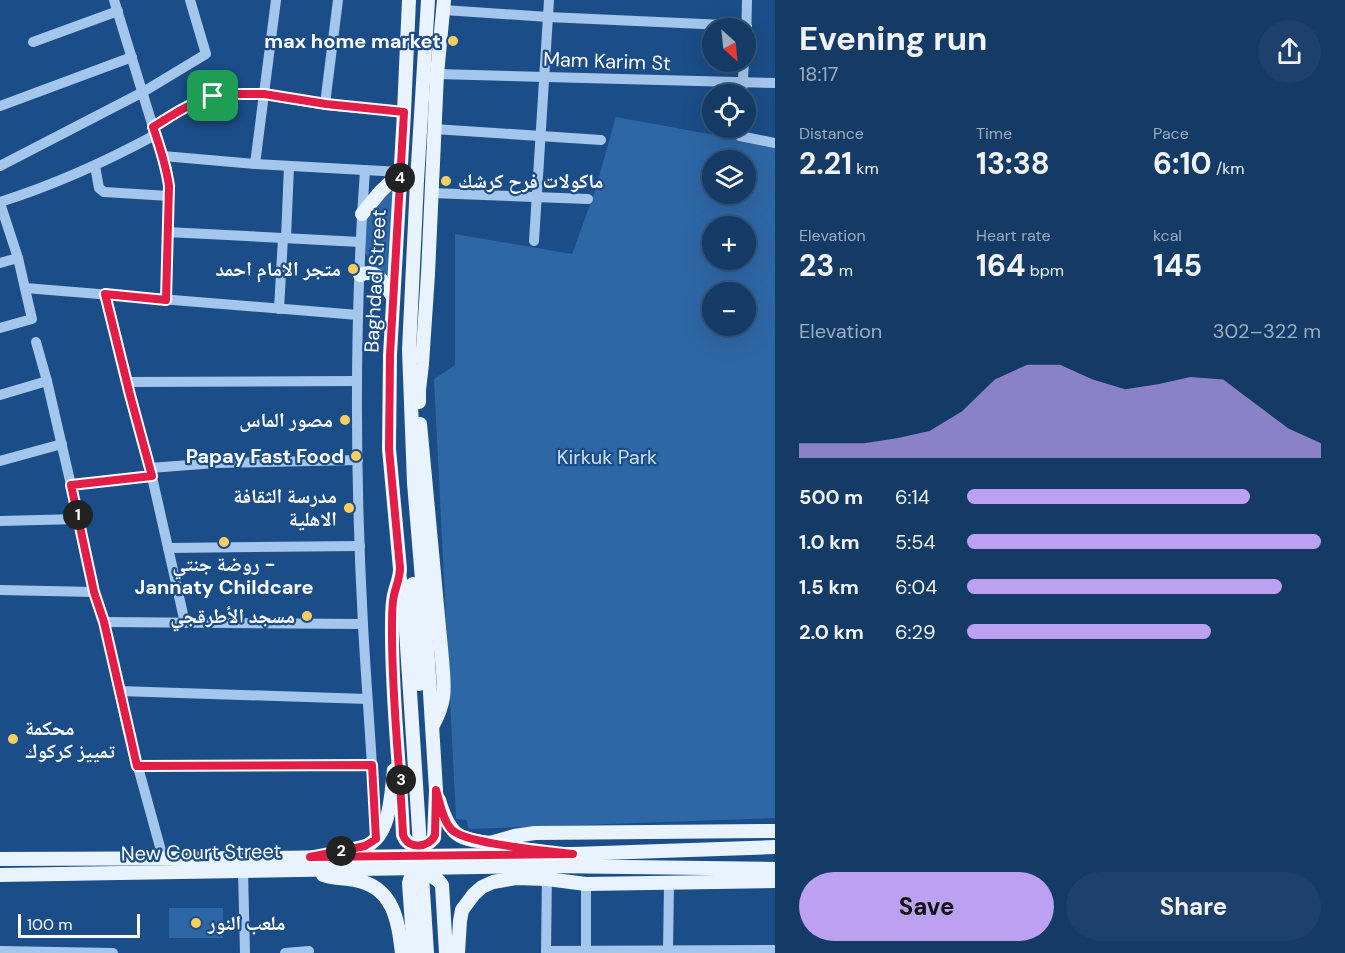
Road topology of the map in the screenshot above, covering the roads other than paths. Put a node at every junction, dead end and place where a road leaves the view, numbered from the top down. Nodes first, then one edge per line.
1 (190, 0) edge
2 (276, 0) edge
3 (338, 0) edge
4 (409, 0) edge
5 (428, 0) edge
6 (549, 0) edge
7 (747, 0) edge
8 (116, 5) edge
9 (444, 5) edge
10 (548, 17) junction
11 (747, 18) edge
12 (702, 24) edge
13 (33, 42) dead end
14 (432, 52) junction
15 (132, 57) junction
16 (437, 74) junction
17 (544, 76) junction
18 (775, 83) edge
19 (702, 86) edge
20 (756, 87) edge
21 (143, 92) junction
22 (264, 94) junction
23 (326, 104) junction
24 (0, 106) edge
25 (404, 112) junction
26 (434, 129) junction
27 (154, 131) junction
28 (540, 136) junction
29 (750, 138) edge
30 (601, 140) dead end
31 (775, 143) edge
32 (163, 156) junction
33 (255, 164) junction
34 (0, 166) edge
35 (95, 166) junction
36 (289, 166) junction
37 (365, 170) junction
38 (401, 172) junction
39 (417, 181) junction
40 (432, 187) junction
41 (169, 196) junction
42 (536, 196) junction
43 (588, 200) dead end
44 (0, 203) edge
45 (362, 214) junction
46 (167, 232) junction
47 (285, 238) junction
48 (534, 241) dead end
49 (360, 242) junction
50 (422, 250) junction
51 (18, 258) junction
52 (0, 263) edge
53 (360, 275) junction
54 (25, 288) junction
55 (105, 294) junction
56 (393, 298) junction
57 (166, 300) junction
58 (279, 309) junction
59 (358, 315) junction
60 (0, 328) edge
61 (36, 342) dead end
62 (47, 381) junction
63 (357, 381) junction
64 (127, 382) junction
65 (0, 395) edge
66 (62, 444) junction
67 (358, 460) junction
68 (0, 461) edge
69 (151, 472) junction
70 (71, 485) junction
71 (421, 496) junction
72 (79, 519) junction
73 (0, 521) edge
74 (360, 546) junction
75 (419, 546) junction
76 (168, 548) junction
77 (399, 579) junction
78 (0, 590) edge
79 (94, 592) junction
80 (104, 622) junction
81 (185, 623) junction
82 (363, 624) junction
83 (119, 691) junction
84 (367, 699) junction
85 (432, 727) junction
86 (396, 750) junction
87 (372, 765) junction
88 (137, 766) junction
89 (436, 790) junction
90 (775, 831) edge
91 (376, 839) junction
92 (490, 843) junction
93 (775, 847) edge
94 (573, 854) junction
95 (163, 858) junction
96 (0, 859) edge
97 (444, 862) junction
98 (310, 863) junction
99 (775, 869) edge
100 (243, 870) junction
101 (547, 873) junction
102 (0, 875) edge
103 (691, 876) junction
104 (775, 881) edge
105 (669, 883) junction
106 (586, 884) junction
107 (0, 951) edge
108 (309, 951) dead end
109 (586, 951) junction
110 (668, 951) junction
111 (769, 951) edge
112 (546, 952) edge
113 (113, 953) edge
114 (245, 953) edge
115 (285, 953) edge
116 (402, 953) edge
117 (414, 953) edge
118 (427, 953) edge
119 (435, 953) edge
120 (446, 953) edge
121 (458, 953) edge

1 - 21 street
2 - 22 street
3 - 23 street
4 - 25 main road, Baghdad Street
5 - 14 main road, Baghdad Street
6 - 10 street
7 - 11 street
8 - 13 street
8 - 15 street
9 - 10 street
9 - 14 main road
10 - 12 street
10 - 17 street
14 - 16 main road
14 - 39 main road, Baghdad Street
15 - 21 street
15 - 24 street
16 - 17 street, Mam Karim St
16 - 26 main road
17 - 19 street, Mam Karim St
17 - 28 street
18 - 20 street, Mam Karim St
21 - 27 street
21 - 34 street
22 - 23 street
22 - 27 street
22 - 33 street
23 - 25 street
25 - 38 main road, Baghdad Street
26 - 28 street
26 - 40 main road
27 - 32 street
27 - 35 street
28 - 30 street
28 - 42 street
29 - 31 street
32 - 33 street
32 - 41 street
33 - 36 street
35 - 41 street
35 - 44 street
36 - 37 street
36 - 47 street
37 - 38 street
37 - 45 street
38 - 45 main road
38 - 56 main road, Baghdad Street
39 - 40 main road
39 - 50 main road, Baghdad Street
40 - 42 street
40 - 50 main road
41 - 46 street
42 - 43 street
42 - 48 street
44 - 51 street
45 - 49 street
46 - 47 street
46 - 57 street
47 - 49 street
47 - 58 street
49 - 53 street
50 - 71 main road, Baghdad Street
51 - 52 street
51 - 54 street
53 - 56 main road
53 - 59 street
54 - 55 street
54 - 60 street
55 - 57 street
55 - 64 street
56 - 77 main road, Baghdad Street
57 - 58 street
58 - 59 street
59 - 63 street
61 - 62 street
62 - 65 street
62 - 66 street
63 - 64 street
63 - 67 street
64 - 69 street
66 - 68 street
66 - 70 street
67 - 69 street
67 - 74 street
69 - 70 street
69 - 76 street
70 - 72 street
71 - 75 main road, Baghdad Street
71 - 85 main road
72 - 73 street
72 - 79 street
74 - 76 street
74 - 82 street
75 - 85 main road, Baghdad Street
75 - 119 main road, bridge
76 - 81 street
77 - 86 main road, Baghdad Street
77 - 118 main road, bridge
78 - 79 street
79 - 80 street
80 - 81 street
80 - 83 street
81 - 82 street
82 - 84 street
83 - 84 street
83 - 88 street
84 - 87 street
85 - 89 main road, Baghdad Street
86 - 89 main road, Baghdad Street
86 - 91 main road
87 - 88 street
87 - 91 street
88 - 95 street
89 - 92 main road
90 - 92 main road
91 - 98 main road
92 - 94 main road
93 - 94 main road
94 - 97 main road
95 - 96 main road, New Court Street
95 - 98 main road, New Court Street
97 - 98 main road, New Court Street
97 - 101 main road
98 - 100 main road, New Court Street
98 - 116 main road
99 - 103 main road
100 - 102 main road, New Court Street
100 - 114 street
101 - 103 main road
101 - 106 main road
101 - 112 street
101 - 121 main road
103 - 104 main road
103 - 105 main road
105 - 106 main road
105 - 110 street
106 - 109 street
107 - 113 street
108 - 115 street
109 - 110 street
109 - 112 street
110 - 111 street
117 - 120 main road

